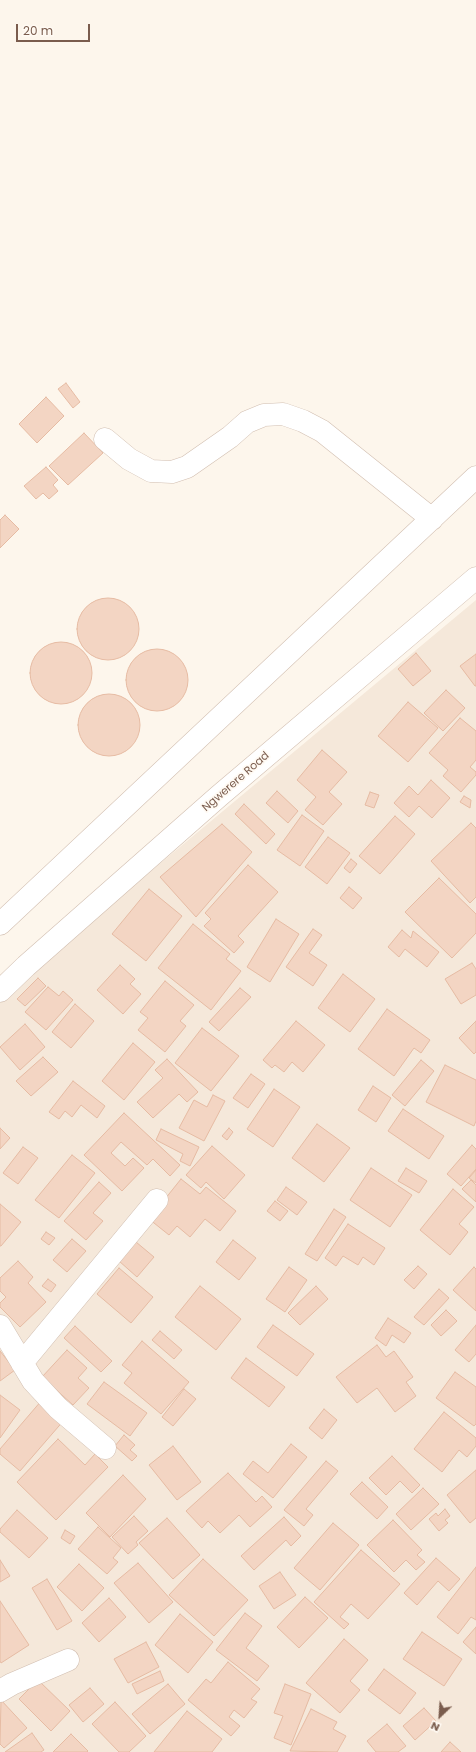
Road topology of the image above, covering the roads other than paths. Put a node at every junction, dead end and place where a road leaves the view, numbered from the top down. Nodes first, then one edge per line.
1 (105, 438) dead end
2 (476, 477) edge
3 (432, 519) junction
4 (476, 578) edge
5 (0, 924) edge
6 (0, 991) edge
7 (157, 1200) dead end
8 (0, 1326) edge
9 (22, 1363) junction
10 (105, 1448) dead end
11 (68, 1660) dead end
12 (0, 1691) edge

1 - 3 street
2 - 3 street
3 - 5 street
4 - 6 street, Ngwerere Road
7 - 9 street
8 - 9 street
9 - 10 street
11 - 12 street

